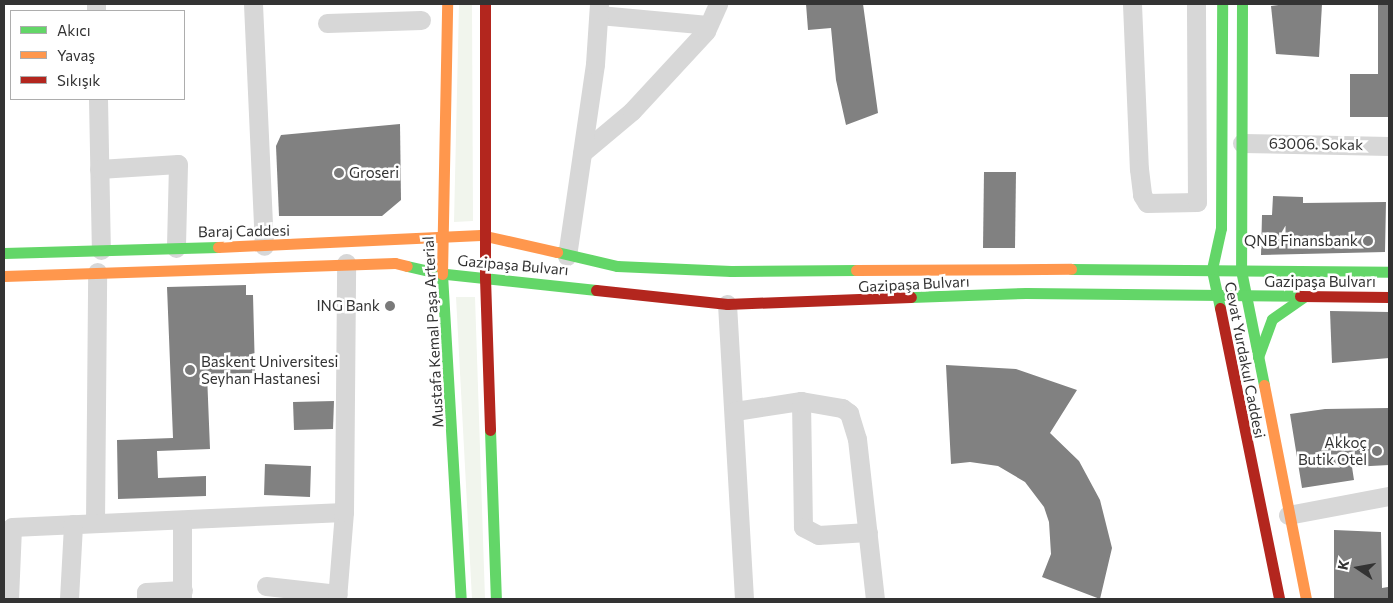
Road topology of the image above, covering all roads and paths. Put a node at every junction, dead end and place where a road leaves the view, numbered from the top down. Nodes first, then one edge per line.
1 (252, 4) edge
2 (447, 4) edge
3 (485, 4) edge
4 (718, 4) edge
5 (1132, 4) edge
6 (1196, 4) edge
7 (1222, 4) edge
8 (1242, 4) edge
9 (599, 9) edge
10 (421, 20) dead end
11 (327, 23) dead end
12 (708, 25) junction
13 (98, 100) edge
14 (1242, 143) junction
15 (1389, 146) edge
16 (582, 153) junction
17 (99, 170) junction
18 (442, 235) junction
19 (485, 236) junction
20 (264, 246) junction
21 (176, 248) junction
22 (101, 250) junction
23 (4, 253) edge
24 (567, 256) junction
25 (346, 263) junction
26 (1212, 269) junction
27 (1241, 270) junction
28 (97, 272) junction
29 (1389, 272) edge
30 (442, 274) junction
31 (4, 278) edge
32 (485, 278) junction
33 (1245, 297) junction
34 (1304, 297) junction
35 (1389, 297) edge
36 (1215, 298) junction
37 (727, 304) junction
38 (1257, 360) junction
39 (800, 401) junction
40 (735, 411) junction
41 (1389, 496) edge
42 (344, 512) junction
43 (1288, 515) junction
44 (182, 520) junction
45 (95, 523) junction
46 (73, 524) junction
47 (868, 532) junction
48 (266, 586) dead end
49 (183, 595) edge
50 (337, 597) edge
51 (9, 599) edge
52 (69, 599) edge
53 (146, 599) edge
54 (461, 599) edge
55 (496, 599) edge
56 (744, 599) edge
57 (875, 599) edge
58 (1279, 599) edge
59 (1306, 599) edge

1 - 20 street
2 - 18 main road, Mustafa Kemal Paşa Arterial
3 - 19 main road
4 - 12 street
5 - 6 street
7 - 26 main road, Cevat Yurdakul Caddesi
8 - 14 main road, Cevat Yurdakul Caddesi
9 - 12 street
9 - 16 street
10 - 11 street
12 - 16 street
13 - 17 street
14 - 15 street, 63006. Sokak
14 - 27 main road, Cevat Yurdakul Caddesi
16 - 24 street
17 - 21 street
17 - 22 street
18 - 19 main road, Baraj Caddesi
18 - 20 main road, Baraj Caddesi
18 - 30 main road, Mustafa Kemal Paşa Arterial
19 - 24 main road, Gazipaşa Bulvarı
19 - 32 main road
20 - 21 main road, Baraj Caddesi
21 - 22 main road, Baraj Caddesi
22 - 23 main road, Baraj Caddesi
24 - 26 main road, Gazipaşa Bulvarı
25 - 28 main road
25 - 30 main road
25 - 42 street
26 - 27 main road, Gazipaşa Bulvarı
26 - 36 main road, Cevat Yurdakul Caddesi
27 - 29 main road, Gazipaşa Bulvarı
27 - 33 main road, Cevat Yurdakul Caddesi
28 - 31 main road
28 - 45 street
30 - 32 main road, Gazipaşa Bulvarı
30 - 54 main road, Mustafa Kemal Paşa Arterial
32 - 37 main road, Gazipaşa Bulvarı
32 - 55 main road
33 - 34 main road, Gazipaşa Bulvarı
33 - 36 main road, Gazipaşa Bulvarı
33 - 38 main road, Cevat Yurdakul Caddesi
34 - 35 main road, Gazipaşa Bulvarı
34 - 38 main road
36 - 37 main road, Gazipaşa Bulvarı
36 - 58 main road, Cevat Yurdakul Caddesi
37 - 40 street
38 - 43 main road, Cevat Yurdakul Caddesi
39 - 40 street
39 - 47 street
39 - 47 street
40 - 56 street
41 - 43 street
42 - 44 street
42 - 50 street
43 - 59 main road, Cevat Yurdakul Caddesi
44 - 45 street
44 - 49 street
45 - 46 street
46 - 51 street
46 - 52 street
47 - 57 street
48 - 50 street
49 - 53 street

